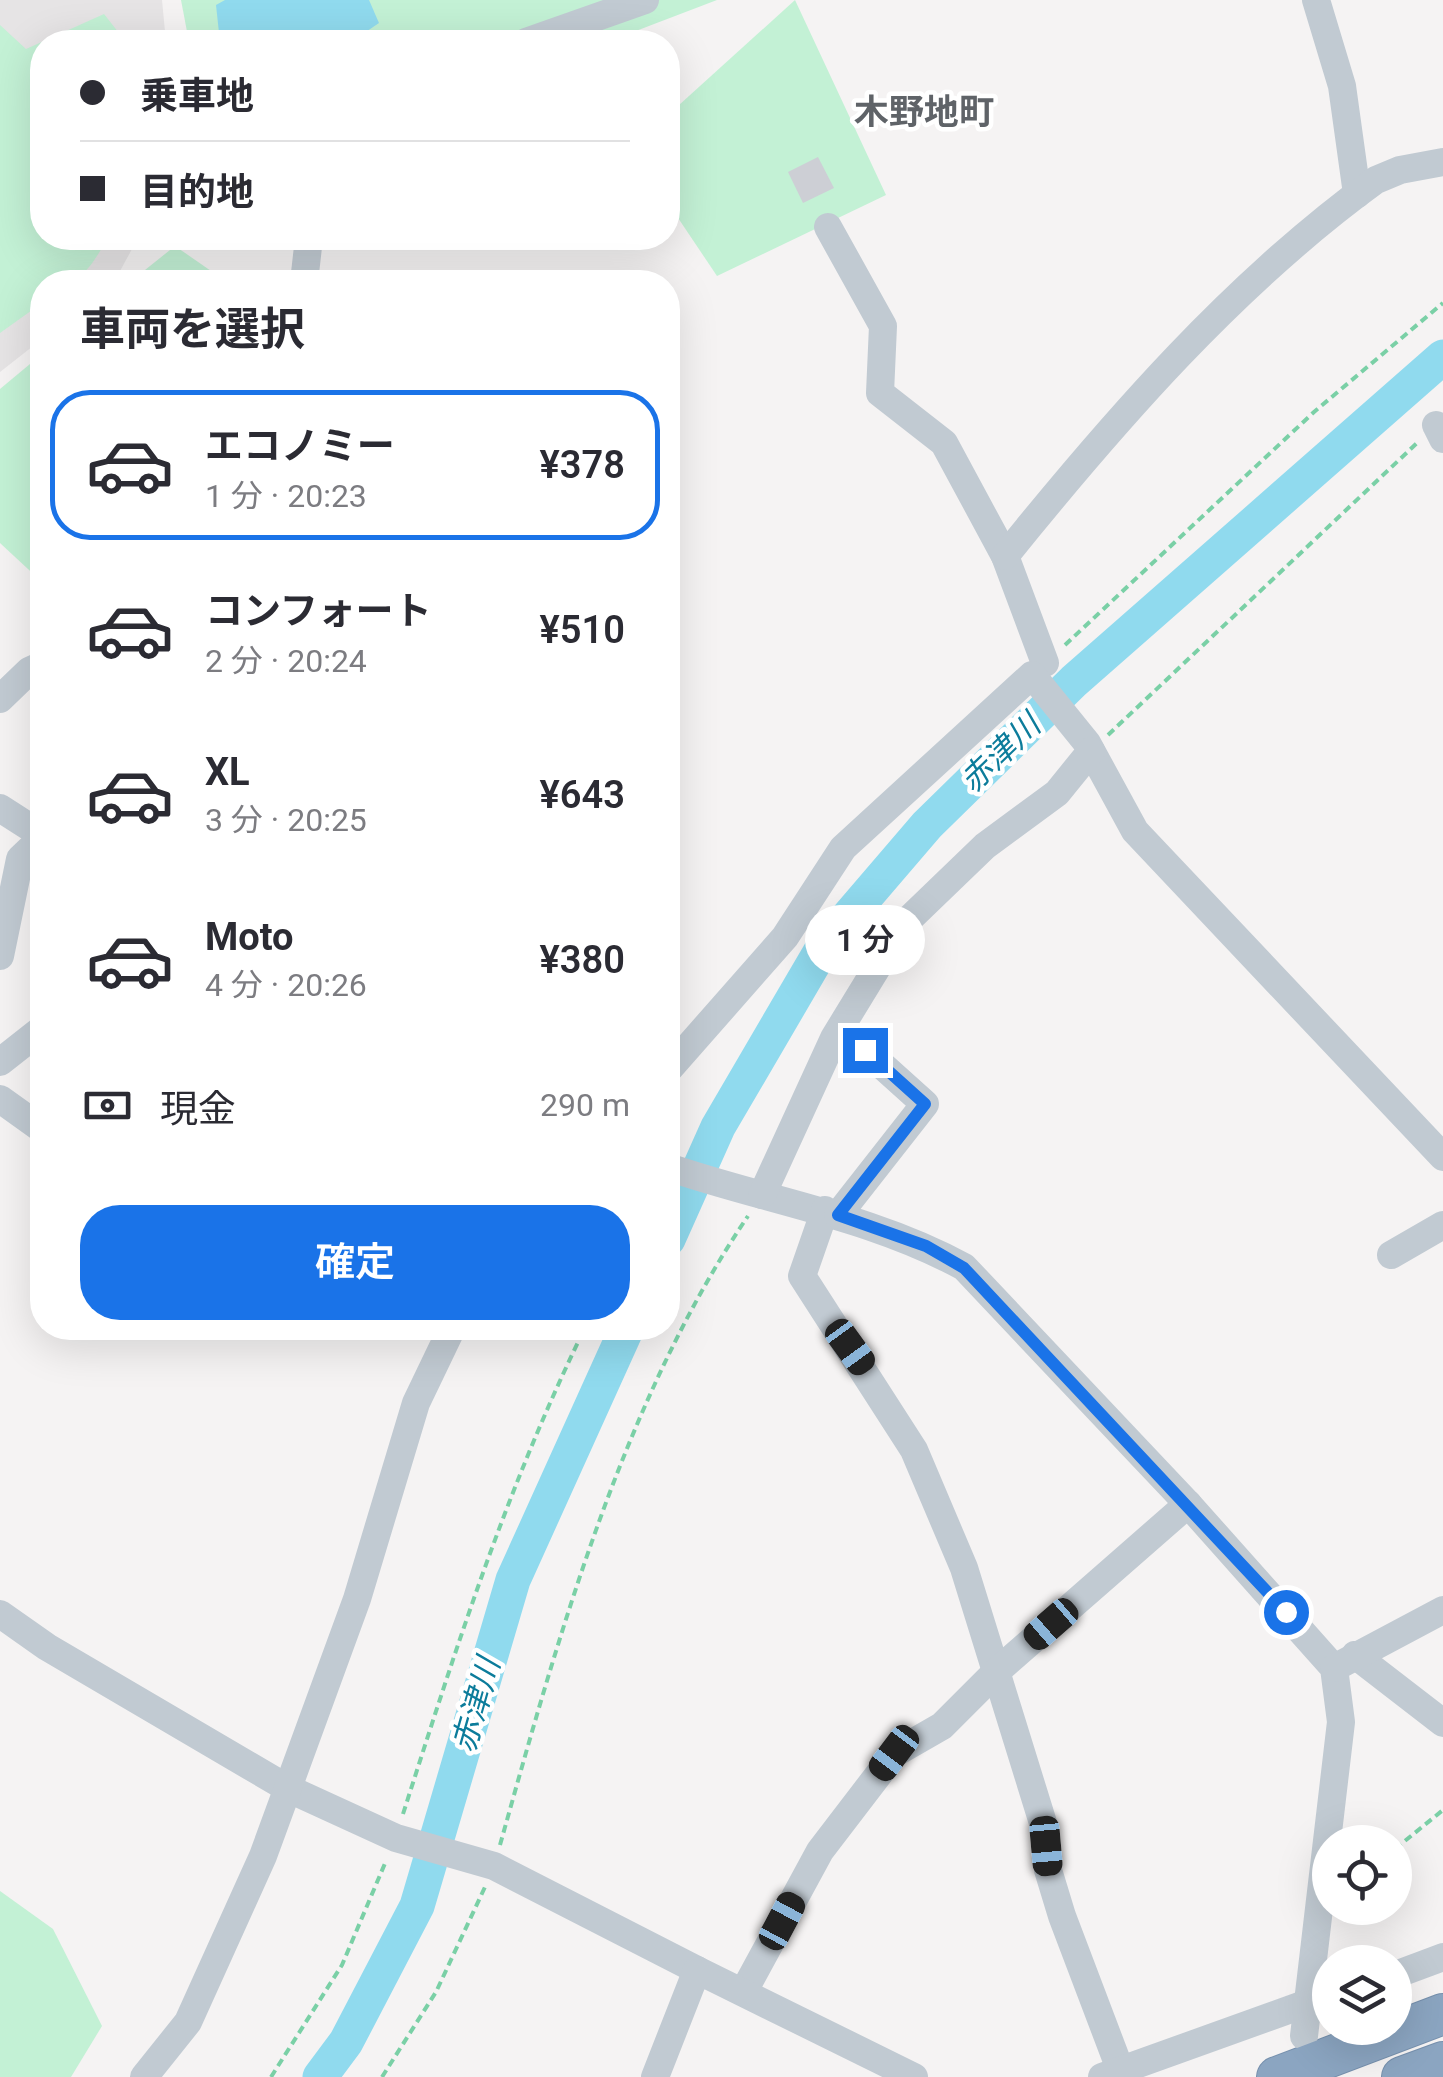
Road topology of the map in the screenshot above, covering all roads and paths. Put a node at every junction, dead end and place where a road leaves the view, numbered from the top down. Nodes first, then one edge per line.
1 (644, 0) edge
2 (1316, 0) edge
3 (560, 30) edge
4 (1443, 162) edge
5 (1357, 194) junction
6 (828, 227) dead end
7 (1443, 304) edge
8 (1439, 432) edge
9 (1005, 556) junction
10 (30, 671) edge
11 (1041, 674) junction
12 (0, 700) edge
13 (1089, 747) junction
14 (0, 808) edge
15 (30, 829) edge
16 (30, 849) edge
17 (0, 956) edge
18 (30, 1038) edge
19 (865, 1050) dead end
20 (680, 1056) edge
21 (0, 1062) edge
22 (0, 1099) edge
23 (30, 1120) edge
24 (1443, 1157) edge
25 (680, 1171) edge
26 (755, 1193) junction
27 (832, 1213) junction
28 (1443, 1225) edge
29 (1391, 1255) dead end
30 (680, 1331) edge
31 (439, 1340) edge
32 (579, 1340) edge
33 (676, 1340) edge
34 (1188, 1504) junction
35 (1443, 1610) edge
36 (0, 1614) edge
37 (1345, 1661) junction
38 (996, 1672) junction
39 (1443, 1723) edge
40 (289, 1789) junction
41 (1443, 1810) edge
42 (1412, 1836) edge
43 (402, 1840) junction
44 (491, 1865) junction
45 (1322, 1945) edge
46 (1443, 1958) edge
47 (1412, 1969) edge
48 (697, 1970) junction
49 (744, 1991) junction
50 (1312, 2000) edge
51 (1312, 2014) edge
52 (1443, 2014) edge
53 (1304, 2036) dead end
54 (1443, 2062) edge
55 (1111, 2073) edge
56 (144, 2077) edge
57 (271, 2077) edge
58 (382, 2077) edge
59 (655, 2077) edge
60 (914, 2077) edge
61 (1277, 2077) edge
62 (1402, 2077) edge

1 - 3 street
2 - 5 street
4 - 5 street
5 - 9 street
6 - 9 street
7 - 11 path
8 - 13 path
9 - 11 street
10 - 12 street
11 - 13 street
11 - 20 street
13 - 24 street
13 - 26 street
14 - 15 street
16 - 17 street
18 - 21 street
19 - 27 street
22 - 23 street
25 - 26 street
26 - 27 street
26 - 30 path
27 - 34 street
27 - 38 street
28 - 29 street
31 - 40 street
32 - 43 path
33 - 44 path
34 - 37 street
34 - 38 street
35 - 37 street
36 - 40 street
37 - 39 street
37 - 45 street
38 - 49 street
38 - 55 street
40 - 43 street
40 - 56 street
41 - 42 path
43 - 44 street
43 - 57 path
44 - 48 street
44 - 58 path
46 - 47 street
48 - 49 street
48 - 59 street
49 - 60 street
50 - 55 street
51 - 53 street
52 - 61 highway
54 - 62 highway

